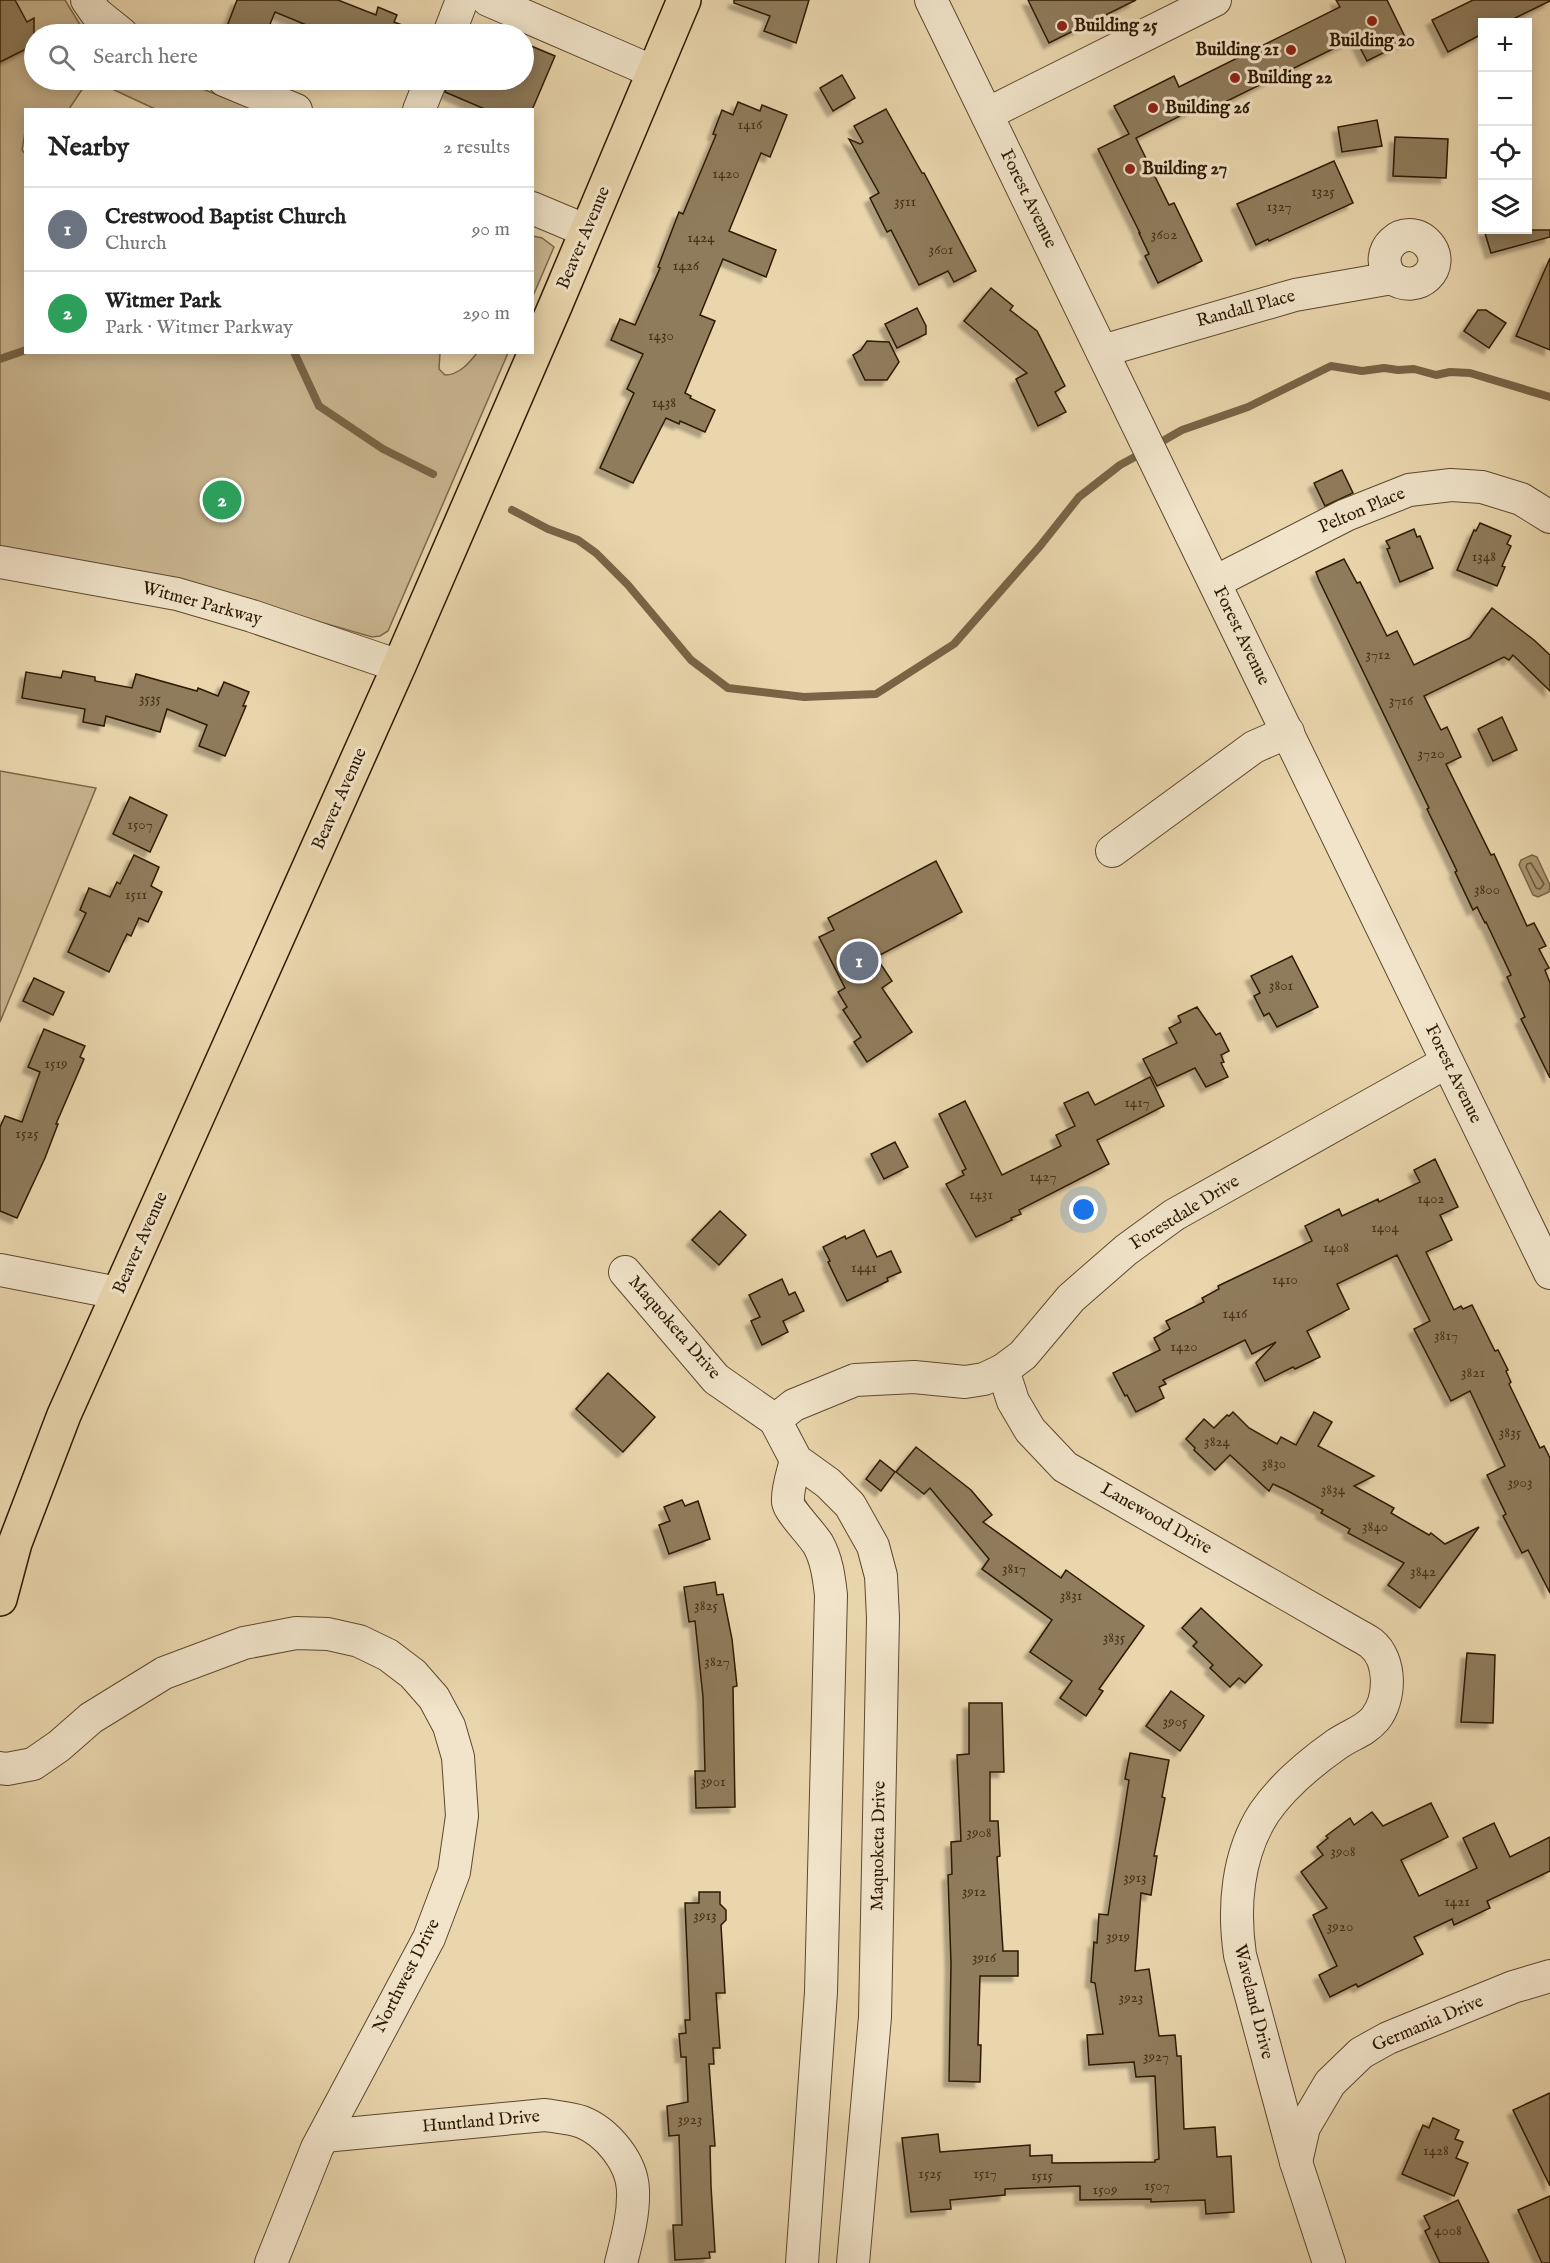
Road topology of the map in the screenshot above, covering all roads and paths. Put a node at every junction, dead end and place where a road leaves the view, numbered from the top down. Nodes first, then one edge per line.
1 (87, 0) edge
2 (462, 0) edge
3 (488, 0) edge
4 (684, 0) edge
5 (932, 0) edge
6 (1215, 0) edge
7 (110, 24) edge
8 (453, 24) edge
9 (654, 72) junction
10 (248, 90) edge
11 (427, 90) edge
12 (291, 108) edge
13 (420, 108) edge
14 (987, 114) junction
15 (534, 209) edge
16 (587, 231) junction
17 (1392, 278) dead end
18 (1102, 351) junction
19 (534, 354) edge
20 (534, 354) edge
21 (1550, 517) edge
22 (0, 562) edge
23 (1215, 582) junction
24 (399, 666) junction
25 (1287, 732) junction
26 (1112, 850) dead end
27 (1448, 1062) junction
28 (0, 1270) edge
29 (625, 1272) dead end
30 (1550, 1273) edge
31 (118, 1293) junction
32 (1003, 1370) junction
33 (775, 1420) junction
34 (796, 1460) junction
35 (8, 1546) edge
36 (0, 1599) edge
37 (1347, 1629) joint
38 (0, 1768) edge
39 (1550, 1976) edge
40 (324, 2136) junction
41 (1296, 2162) junction
42 (271, 2263) edge
43 (621, 2263) edge
44 (802, 2263) edge
45 (853, 2263) edge
46 (1329, 2263) edge

1 - 7 street
2 - 8 street
3 - 9 street
4 - 9 main road, Beaver Avenue
5 - 14 street, Forest Avenue
6 - 14 street
9 - 16 main road, Beaver Avenue
10 - 12 street
11 - 13 street
14 - 18 street, Forest Avenue
15 - 16 street
16 - 19 main road, Beaver Avenue
17 - 18 street, Randall Place
18 - 23 street, Forest Avenue
20 - 24 main road, Beaver Avenue
21 - 23 street, Pelton Place
22 - 24 street, Witmer Parkway
23 - 25 street, Forest Avenue
24 - 31 main road, Beaver Avenue
25 - 26 street
25 - 27 street, Forest Avenue
27 - 30 street, Forest Avenue
27 - 32 street, Forestdale Drive
28 - 31 street
29 - 33 street, Maquoketa Drive
31 - 35 main road, Beaver Avenue
32 - 33 street, Forestdale Drive
32 - 37 street, Lanewood Drive
33 - 34 street, Maquoketa Drive
34 - 44 street
34 - 45 street, Maquoketa Drive
35 - 36 main road, Beaver Avenue
37 - 41 street, Waveland Drive
38 - 40 street, Northwest Drive
39 - 41 street, Germania Drive
40 - 42 street, Northwest Drive
40 - 43 street, Huntland Drive
41 - 46 street, Waveland Drive

